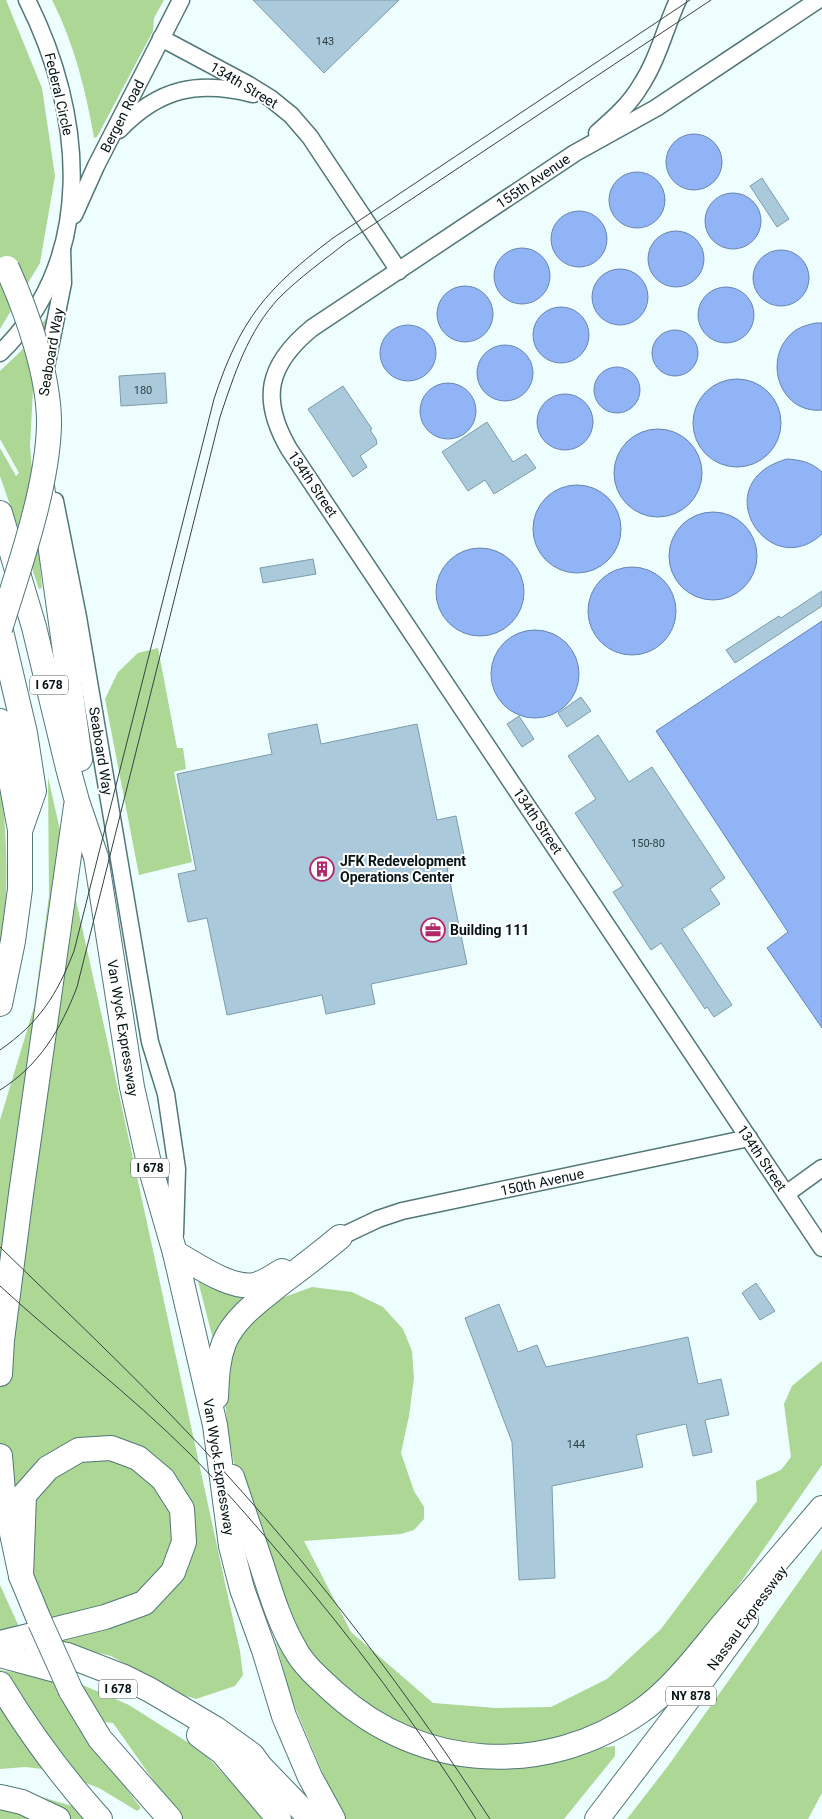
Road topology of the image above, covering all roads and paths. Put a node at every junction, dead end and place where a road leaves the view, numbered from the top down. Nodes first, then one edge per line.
1 (28, 0) edge
2 (181, 0) edge
3 (671, 0) edge
4 (678, 0) edge
5 (818, 0) edge
6 (667, 24) junction
7 (161, 38) junction
8 (270, 98) junction
9 (110, 139) junction
10 (575, 153) junction
11 (64, 241) junction
12 (3, 263) edge
13 (398, 271) junction
14 (0, 353) edge
15 (272, 387) joint
16 (41, 409) junction
17 (46, 450) junction
18 (0, 513) edge
19 (0, 628) edge
20 (0, 721) edge
21 (77, 801) junction
22 (20, 831) junction
23 (96, 857) junction
24 (0, 1004) edge
25 (749, 1138) junction
26 (822, 1168) edge
27 (786, 1194) junction
28 (340, 1237) junction
29 (822, 1248) edge
30 (175, 1253) junction
31 (0, 1374) edge
32 (215, 1425) junction
33 (0, 1456) edge
34 (822, 1508) edge
35 (822, 1512) edge
36 (21, 1576) junction
37 (0, 1644) edge
38 (0, 1655) edge
39 (0, 1684) edge
40 (0, 1797) edge
41 (58, 1819) edge
42 (100, 1819) edge
43 (170, 1819) edge
44 (279, 1819) edge
45 (311, 1819) edge
46 (333, 1819) edge
47 (597, 1819) edge

1 - 11 street, Federal Circle
2 - 7 street, Bergen Road
3 - 6 street
4 - 6 street
5 - 10 street, 155th Avenue
6 - 10 street
7 - 8 street, 134th Street
7 - 9 street, Bergen Road
8 - 9 street
8 - 13 street, 134th Street
9 - 11 street, Bergen Road
10 - 13 street, 155th Avenue
11 - 14 street, Federal Circle
11 - 16 street, Seaboard Way
12 - 17 highway, bridge
13 - 15 street, 155th Avenue
15 - 25 street, 134th Street
16 - 17 street, Seaboard Way
16 - 23 highway
17 - 19 highway, bridge
17 - 30 street, Seaboard Way
18 - 21 highway, Van Wyck Expressway / I 678
19 - 22 highway, I 678
20 - 22 highway
21 - 23 highway, Van Wyck Expressway / I 678
21 - 31 highway
22 - 24 highway, I 678
23 - 30 highway, Van Wyck Expressway / I 678
25 - 27 street, 134th Street
25 - 28 street, 150th Avenue
26 - 27 street
27 - 29 street, 134th Street
28 - 30 highway
28 - 32 highway
30 - 32 highway, Van Wyck Expressway / I 678
32 - 34 highway
32 - 46 highway, Van Wyck Expressway / I 678
33 - 36 highway
35 - 47 highway, Nassau Expressway / NY 878
36 - 37 highway
36 - 43 highway, bridge
37 - 45 highway
38 - 44 highway, I 678
39 - 42 highway
40 - 41 highway

